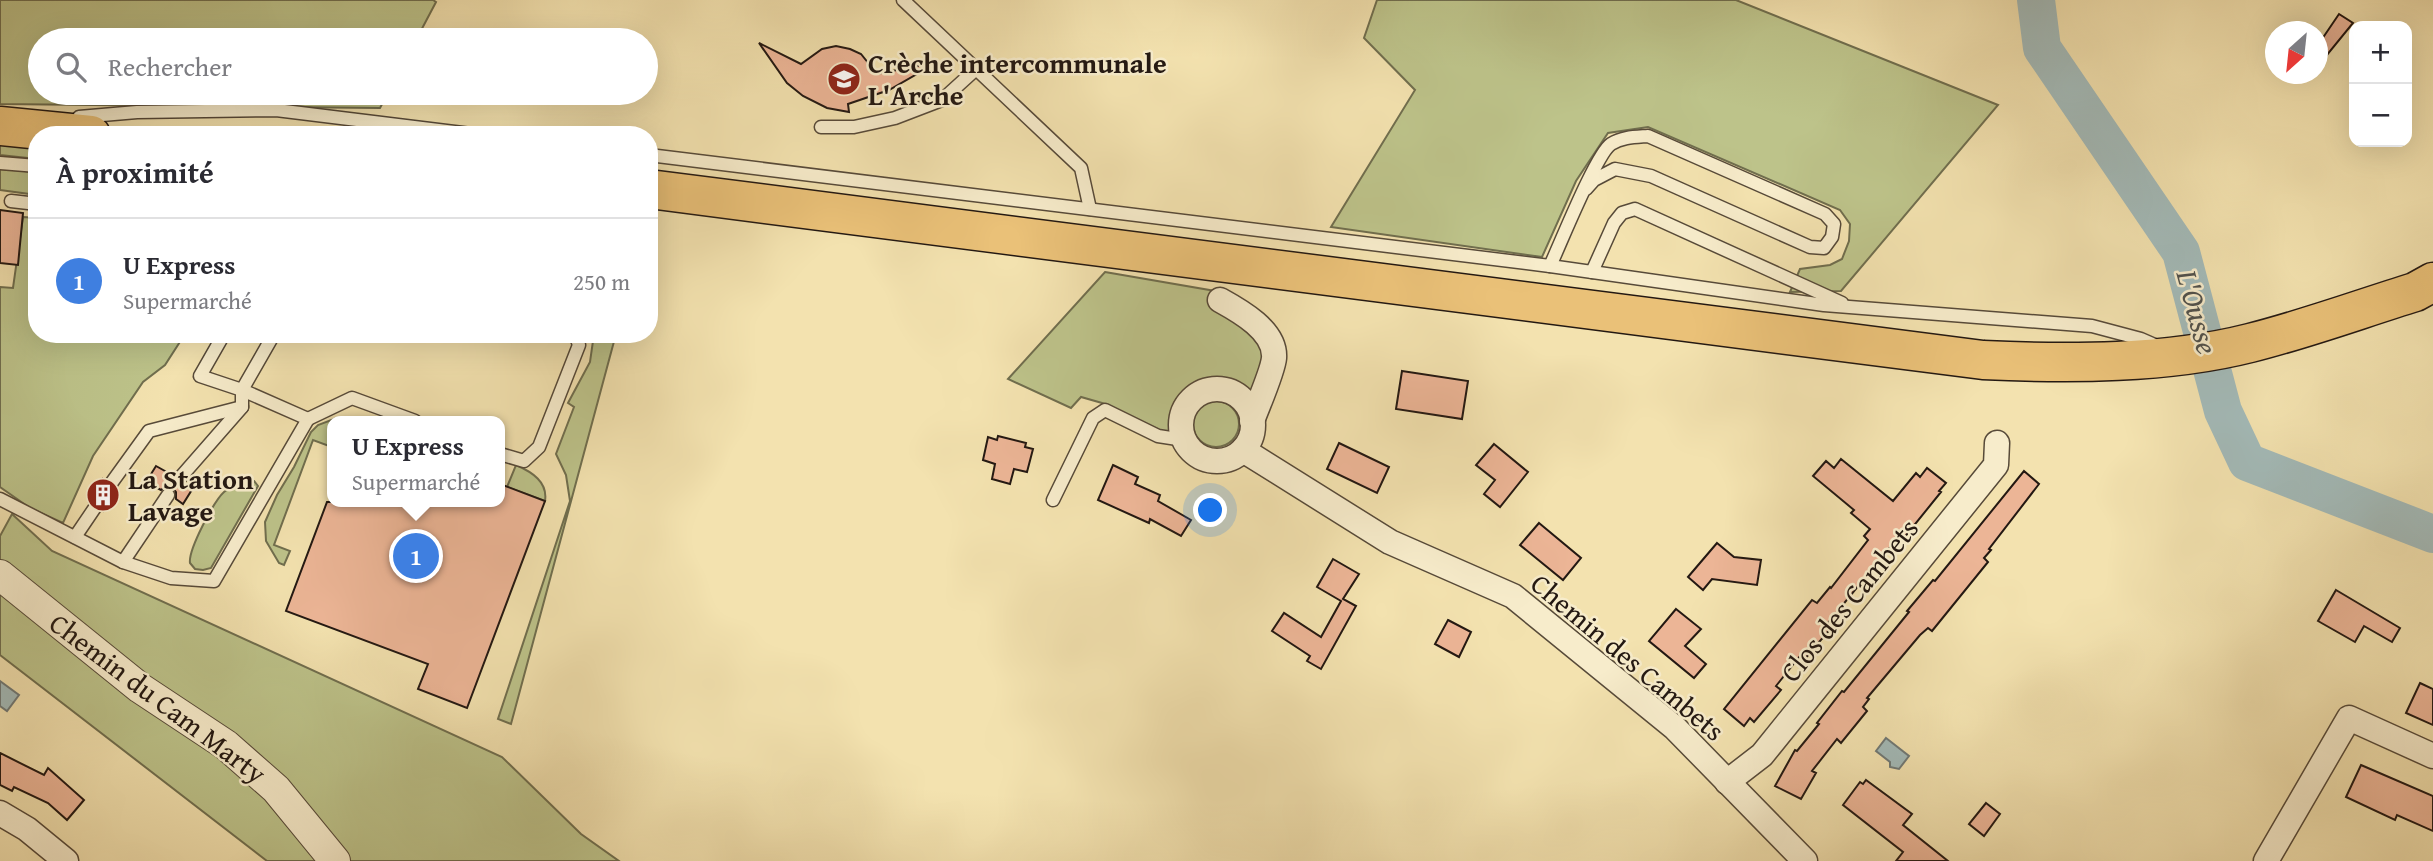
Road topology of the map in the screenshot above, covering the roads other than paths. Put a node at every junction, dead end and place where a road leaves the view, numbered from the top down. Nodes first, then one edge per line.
1 (903, 0) edge
2 (975, 70) junction
3 (0, 125) edge
4 (406, 126) edge
5 (821, 127) dead end
6 (28, 128) edge
7 (658, 156) edge
8 (0, 163) edge
9 (28, 165) edge
10 (1586, 189) junction
11 (658, 190) edge
12 (11, 201) dead end
13 (28, 203) edge
14 (1090, 209) junction
15 (1550, 267) junction
16 (1592, 272) junction
17 (2433, 282) edge
18 (1220, 300) dead end
19 (1850, 307) junction
20 (219, 343) edge
21 (269, 343) edge
22 (578, 343) edge
23 (2185, 355) junction
24 (242, 390) junction
25 (242, 407) junction
26 (401, 416) edge
27 (308, 419) junction
28 (1252, 421) junction
29 (1184, 440) junction
30 (1997, 443) dead end
31 (1243, 450) junction
32 (505, 455) edge
33 (179, 479) dead end
34 (110, 485) dead end
35 (168, 495) dead end
36 (0, 499) edge
37 (1053, 500) dead end
38 (96, 506) dead end
39 (75, 537) junction
40 (123, 562) junction
41 (0, 575) edge
42 (2433, 756) edge
43 (1727, 782) junction
44 (0, 813) edge
45 (66, 861) edge
46 (334, 861) edge
47 (1805, 861) edge
48 (2266, 861) edge

1 - 2 lane
2 - 5 lane
2 - 14 lane
3 - 4 lane
3 - 6 main road
7 - 14 lane
8 - 9 lane
10 - 10 lane
10 - 15 lane
11 - 23 main road
12 - 13 lane
14 - 15 lane
15 - 16 lane
16 - 19 lane
16 - 19 lane
17 - 23 main road
18 - 28 street
19 - 23 lane
20 - 24 lane
21 - 24 lane
22 - 32 lane
24 - 25 lane
24 - 27 lane
25 - 33 lane
25 - 34 lane
26 - 27 lane
27 - 40 lane
28 - 29 street
28 - 31 street
29 - 31 street
29 - 37 lane
30 - 43 street, Clos des Cambets
31 - 43 street, Chemin des Cambets
35 - 40 lane
36 - 39 lane
38 - 39 lane
39 - 40 lane
41 - 46 street, Chemin du Cam Marty
42 - 48 street
43 - 47 street, Chemin des Cambets
44 - 45 street

